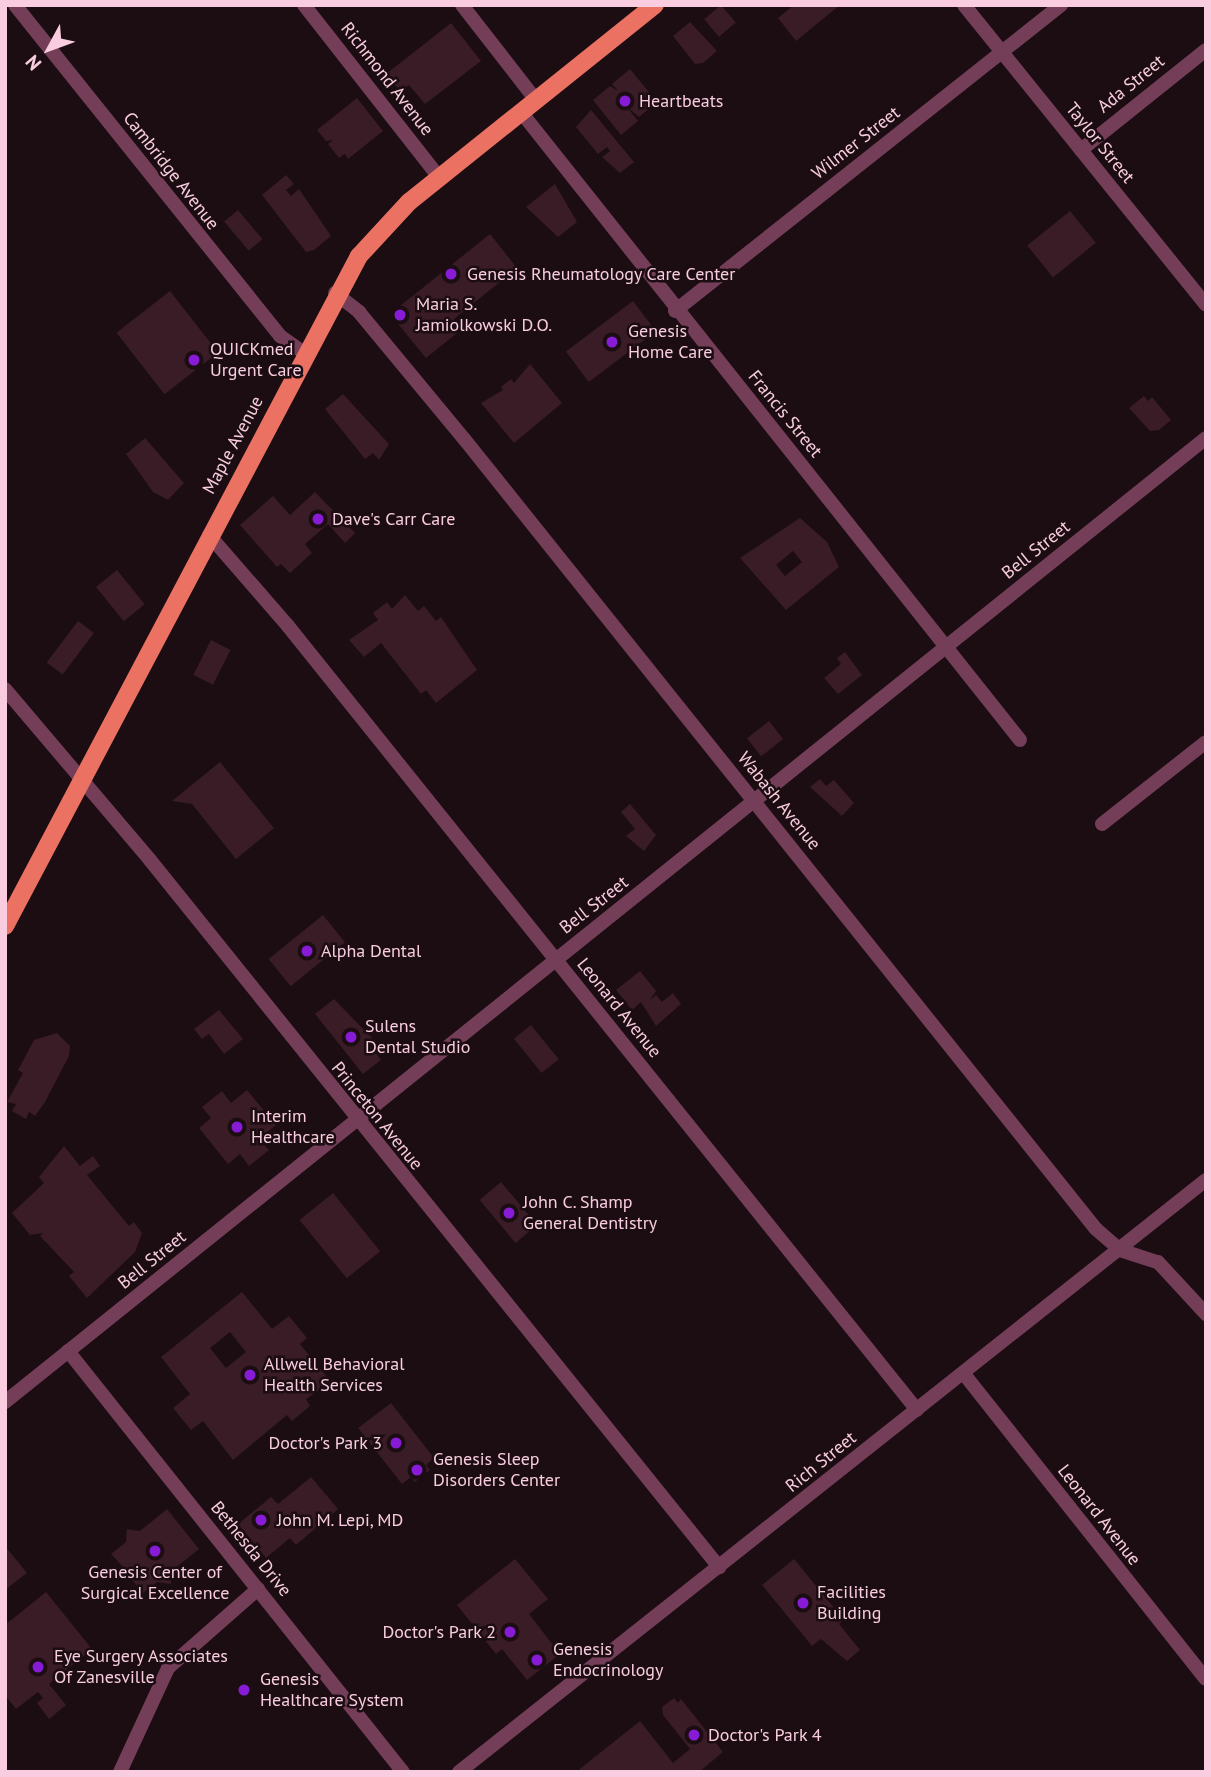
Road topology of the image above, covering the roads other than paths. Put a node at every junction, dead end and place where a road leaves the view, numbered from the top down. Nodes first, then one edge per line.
1 (15, 5) edge
2 (304, 5) edge
3 (462, 5) edge
4 (655, 5) edge
5 (964, 5) edge
6 (1061, 5) edge
7 (1206, 50) edge
8 (1003, 52) junction
9 (536, 100) junction
10 (521, 112) junction
11 (1081, 150) junction
12 (439, 177) junction
13 (335, 293) junction
14 (1206, 305) edge
15 (675, 311) junction
16 (304, 353) junction
17 (1206, 438) edge
18 (209, 535) junction
19 (946, 648) junction
20 (5, 689) edge
21 (1020, 740) dead end
22 (1206, 742) edge
23 (81, 782) junction
24 (754, 801) junction
25 (1102, 824) dead end
26 (5, 925) edge
27 (556, 960) junction
28 (356, 1121) junction
29 (1206, 1180) edge
30 (1120, 1250) junction
31 (1206, 1314) edge
32 (68, 1351) junction
33 (964, 1374) junction
34 (5, 1402) edge
35 (917, 1409) junction
36 (719, 1567) junction
37 (258, 1589) junction
38 (1206, 1679) edge
39 (120, 1772) edge
40 (404, 1772) edge
41 (458, 1772) edge

1 - 16 street, Cambridge Avenue
2 - 12 street, Richmond Avenue
3 - 9 street
4 - 9 main road, Maple Avenue
5 - 8 street, Taylor Street
6 - 8 street, Wilmer Street
7 - 11 street, Ada Street
8 - 11 street, Taylor Street
8 - 15 street, Wilmer Street
9 - 10 main road, Maple Avenue
10 - 12 main road, Maple Avenue
10 - 15 street, Francis Street
11 - 14 street, Taylor Street
12 - 13 main road, Maple Avenue
13 - 16 main road, Maple Avenue
13 - 24 street, Wabash Avenue
15 - 19 street, Francis Street
16 - 18 main road, Maple Avenue
17 - 19 street, Bell Street
18 - 23 main road, Maple Avenue
18 - 27 street, Leonard Avenue
19 - 21 street, Francis Street
19 - 24 street, Bell Street
20 - 23 street, Princeton Avenue
22 - 25 street
23 - 26 main road, Maple Avenue
23 - 28 street, Princeton Avenue
24 - 27 street, Bell Street
24 - 30 street, Wabash Avenue
27 - 28 street, Bell Street
27 - 35 street, Leonard Avenue
28 - 32 street, Bell Street
28 - 36 street, Princeton Avenue
29 - 30 street, Rich Street
30 - 31 street, Wabash Avenue
30 - 33 street, Rich Street
32 - 34 street, Bell Street
32 - 37 street, Bethesda Drive
33 - 35 street, Rich Street
33 - 38 street, Leonard Avenue
35 - 36 street, Rich Street
36 - 41 street, Rich Street
37 - 39 street
37 - 40 street, Bethesda Drive

